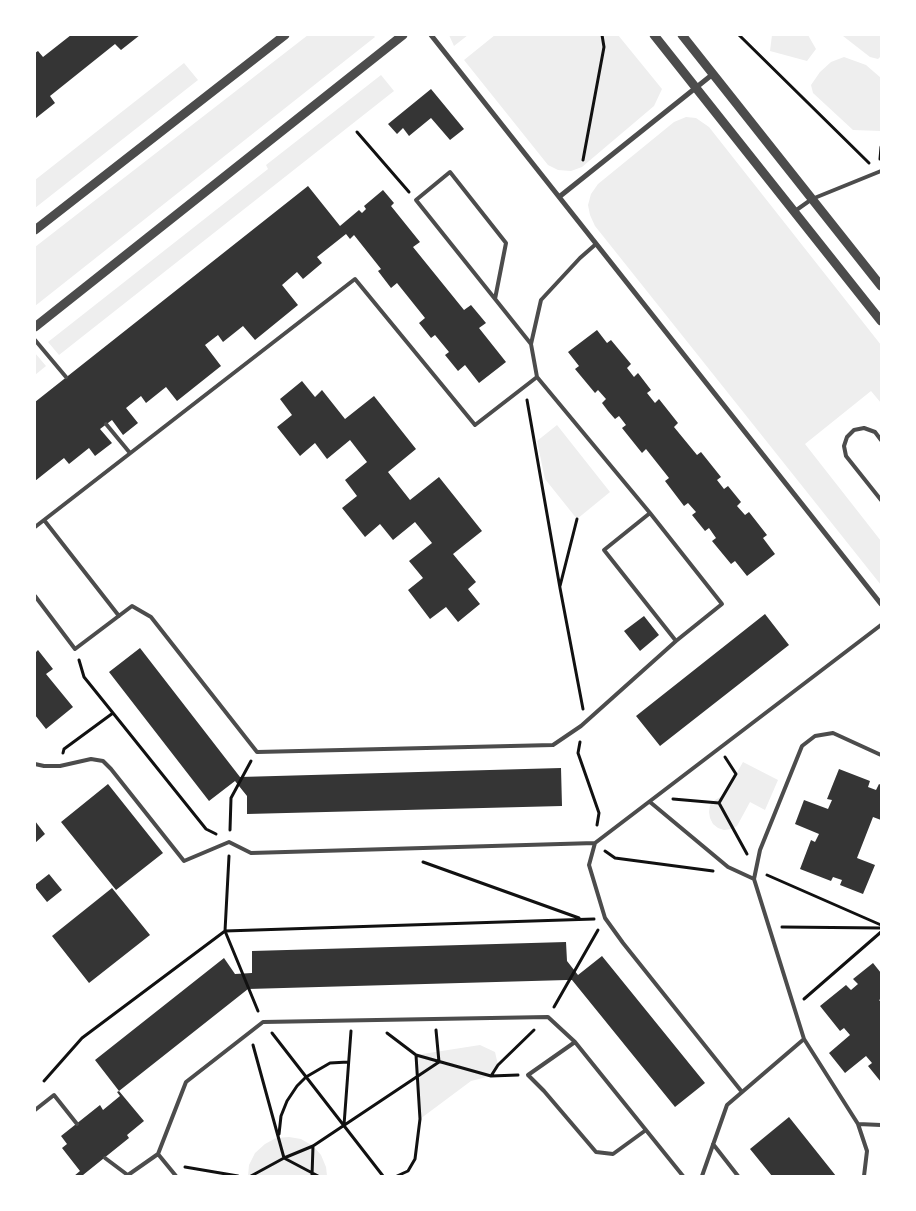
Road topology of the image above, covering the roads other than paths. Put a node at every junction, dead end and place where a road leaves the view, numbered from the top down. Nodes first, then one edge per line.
1 (285, 35) edge
2 (403, 35) edge
3 (431, 35) edge
4 (654, 35) edge
5 (682, 35) edge
6 (713, 74) junction
7 (695, 88) junction
8 (880, 172) edge
9 (559, 197) junction
10 (812, 199) junction
11 (795, 212) junction
12 (35, 230) edge
13 (596, 244) junction
14 (881, 286) edge
15 (495, 299) junction
16 (881, 321) edge
17 (35, 327) edge
18 (35, 340) edge
19 (531, 344) junction
20 (66, 377) dead end
21 (537, 377) junction
22 (106, 424) dead end
23 (881, 440) edge
24 (130, 453) junction
25 (881, 500) edge
26 (650, 513) junction
27 (44, 520) junction
28 (35, 527) edge
29 (35, 596) edge
30 (881, 604) edge
31 (119, 616) junction
32 (881, 625) edge
33 (676, 641) junction
34 (881, 754) edge
35 (35, 764) edge
36 (650, 802) junction
37 (595, 843) junction
38 (754, 879) junction
39 (804, 1039) junction
40 (575, 1042) junction
41 (742, 1092) junction
42 (35, 1110) edge
43 (77, 1124) dead end
44 (858, 1124) junction
45 (881, 1125) edge
46 (646, 1130) junction
47 (713, 1144) junction
48 (158, 1154) junction
49 (105, 1158) dead end
50 (128, 1176) edge
51 (176, 1176) edge
52 (683, 1176) edge
53 (702, 1176) edge
54 (738, 1176) edge
55 (864, 1176) edge

1 - 12 street
2 - 17 street
3 - 9 street
4 - 7 street
5 - 6 street
6 - 7 street
6 - 10 street
7 - 9 street
7 - 11 street
8 - 10 lane
9 - 13 street
10 - 11 lane
10 - 14 street
11 - 16 street
13 - 19 lane
13 - 30 street
15 - 15 lane
15 - 19 lane
18 - 20 lane
19 - 21 lane
21 - 24 lane
21 - 26 lane
22 - 24 lane
23 - 25 lane
24 - 27 lane
26 - 33 lane
26 - 33 lane
27 - 28 lane
27 - 31 lane
29 - 31 lane
31 - 33 lane
32 - 36 lane
34 - 38 lane
35 - 37 lane
36 - 37 lane
36 - 38 lane
37 - 41 lane
38 - 39 lane
39 - 41 lane
39 - 44 lane
40 - 46 lane
40 - 46 lane
40 - 48 lane
41 - 47 lane
42 - 43 lane
44 - 45 lane
44 - 55 lane
46 - 52 lane
47 - 53 lane
47 - 54 lane
48 - 50 lane
48 - 51 lane
49 - 50 lane

